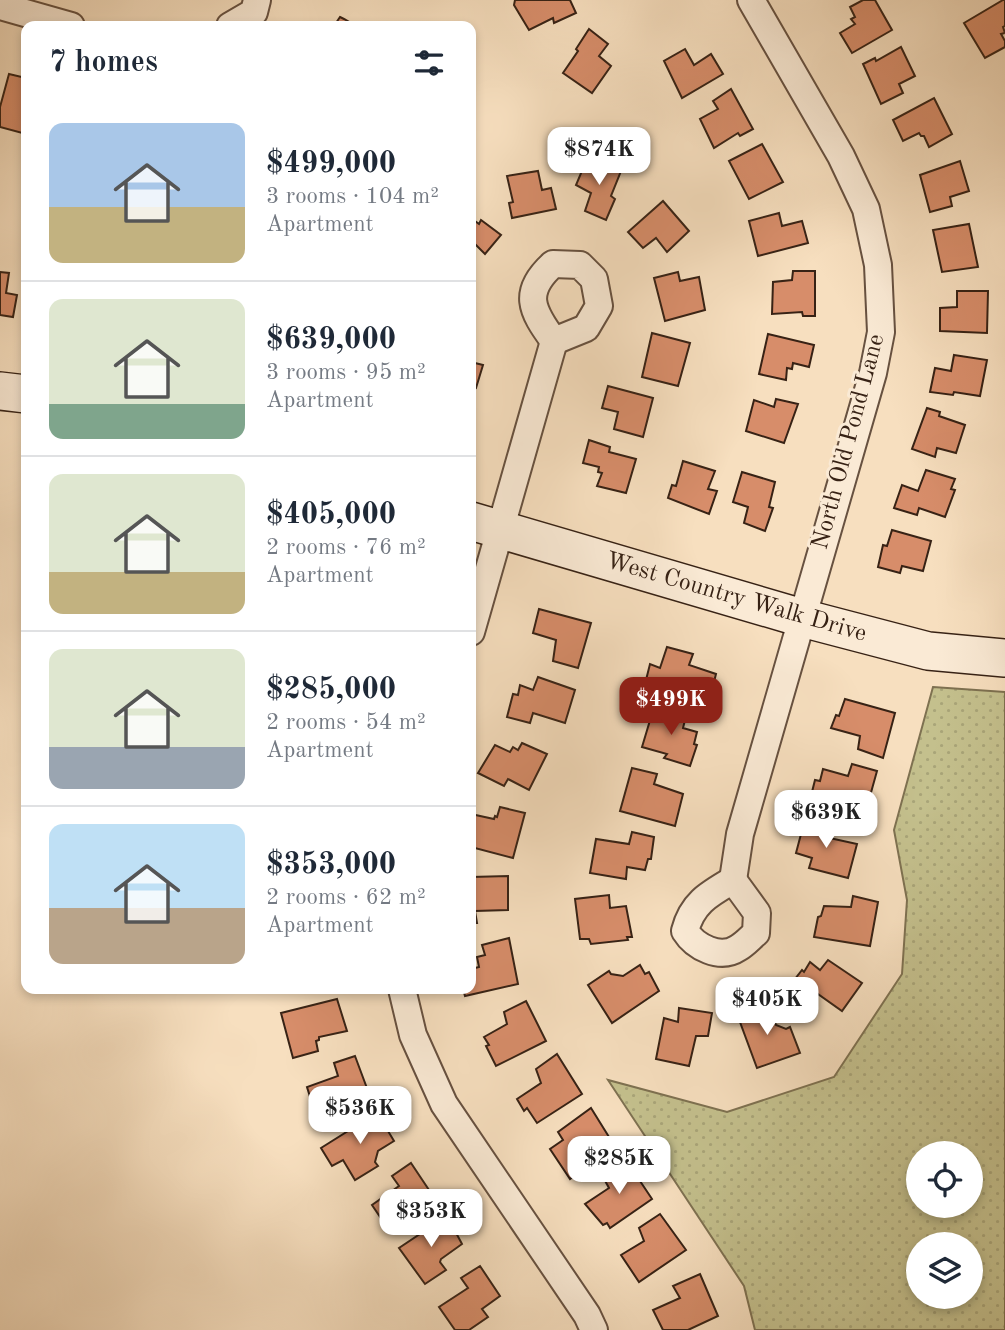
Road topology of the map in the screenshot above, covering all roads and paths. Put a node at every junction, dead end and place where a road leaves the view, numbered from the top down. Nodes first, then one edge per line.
1 (257, 0) edge
2 (751, 0) edge
3 (2, 5) edge
4 (55, 21) edge
5 (239, 21) edge
6 (554, 341) dead end
7 (0, 391) edge
8 (21, 393) edge
9 (485, 525) edge
10 (476, 594) edge
11 (802, 618) junction
12 (1005, 658) edge
13 (733, 880) dead end
14 (403, 994) edge
15 (594, 1330) edge

1 - 5 street
2 - 11 street, North Old Pond Lane
3 - 4 street
6 - 9 street
7 - 8 street
9 - 10 street
9 - 11 street, West Country Walk Drive
11 - 12 street, West Country Walk Drive
11 - 13 street, North Old Pond Lane
14 - 15 street

